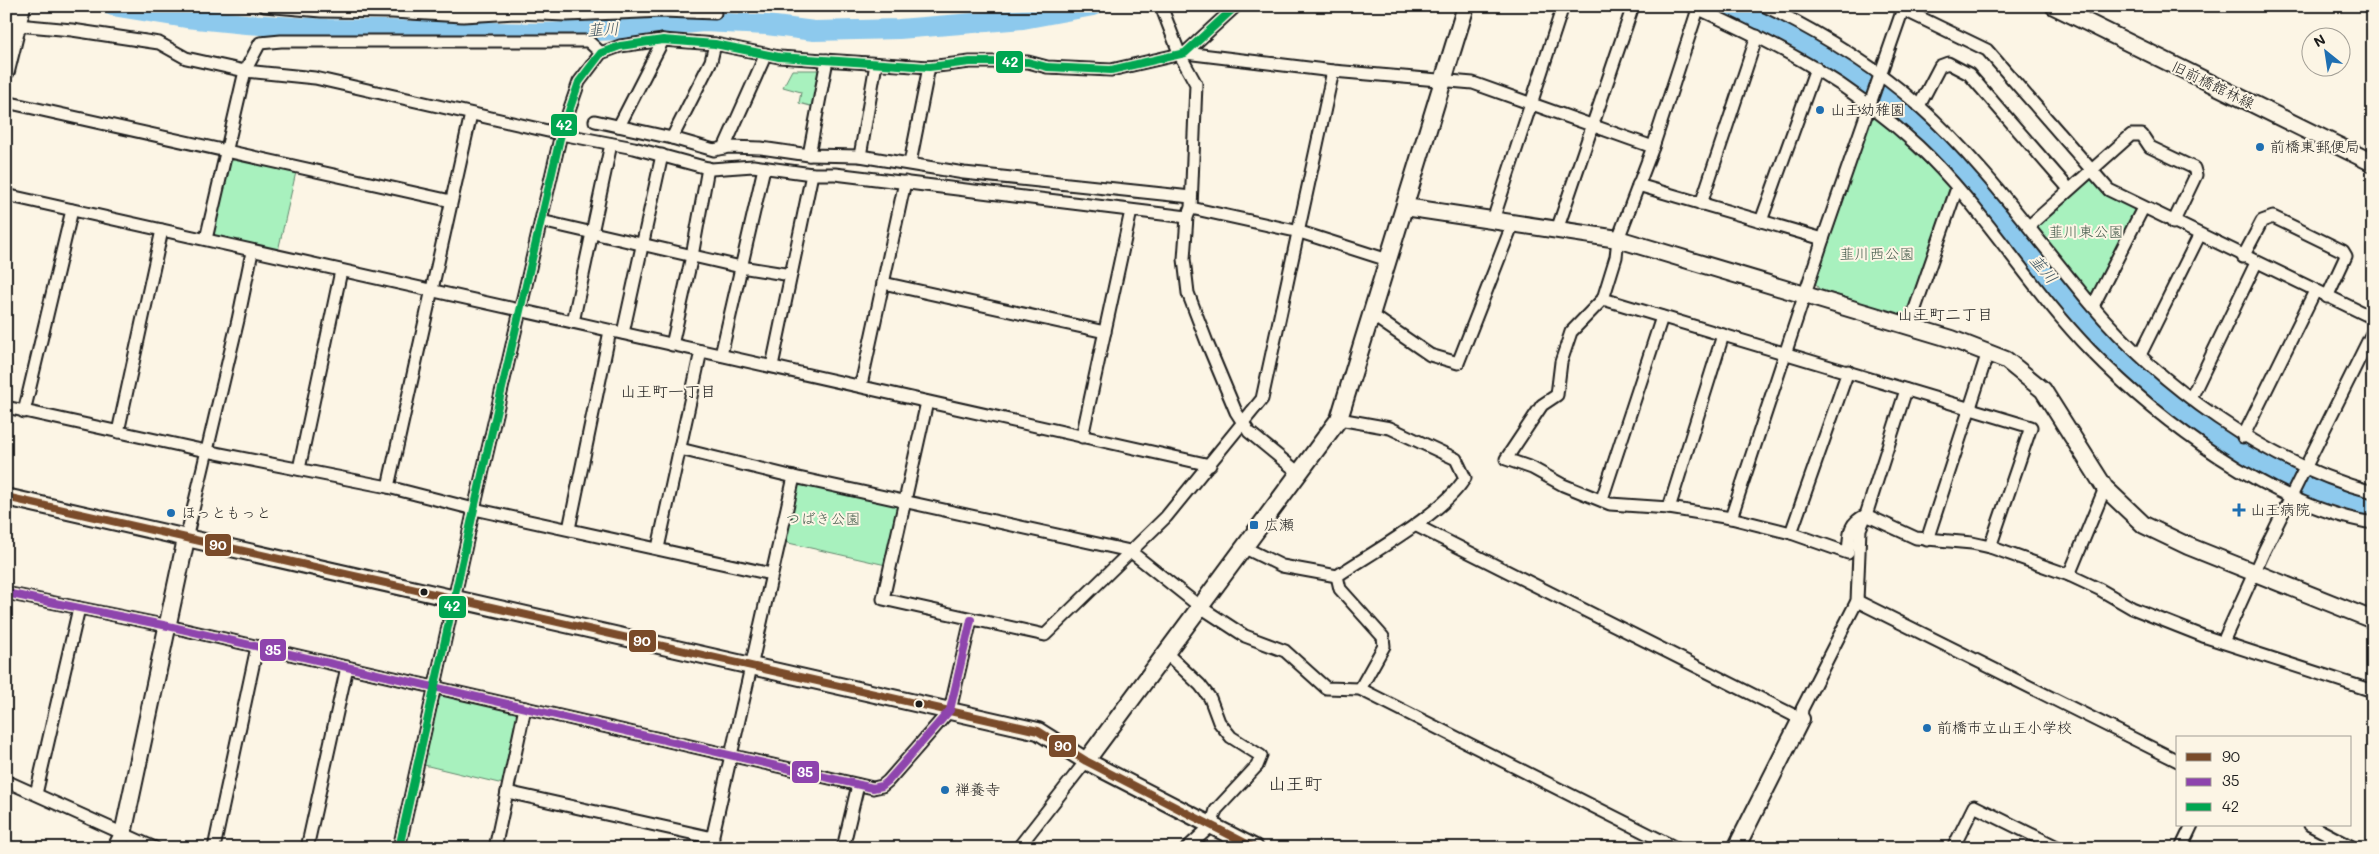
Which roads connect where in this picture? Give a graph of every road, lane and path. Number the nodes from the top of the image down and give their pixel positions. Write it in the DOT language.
graph roads {
  1 [pos="264,6"];
  2 [pos="456,6"];
  3 [pos="1161,6"];
  4 [pos="1236,6"];
  5 [pos="1466,6"];
  6 [pos="1563,6"];
  7 [pos="1632,6"];
  8 [pos="1765,6"];
  9 [pos="2054,6"];
  10 [pos="1695,7"];
  11 [pos="1901,8"];
  12 [pos="319,9"];
  13 [pos="390,9"];
  14 [pos="531,10"];
  15 [pos="620,10"];
  16 [pos="715,13"];
  17 [pos="463,16"];
  18 [pos="16,17"];
  19 [pos="1757,36"];
  20 [pos="663,40"];
  21 [pos="715,44"];
  22 [pos="602,52"];
  23 [pos="766,54"];
  24 [pos="1183,54"];
  25 [pos="826,60"];
  26 [pos="876,64"];
  27 [pos="930,67"];
  28 [pos="1816,68"];
  29 [pos="6,71"];
  30 [pos="245,71"];
  31 [pos="1333,71"];
  32 [pos="1879,77"];
  33 [pos="1444,80"];
  34 [pos="1871,100"];
  35 [pos="6,102"];
  36 [pos="1531,104"];
  37 [pos="1919,106"];
  38 [pos="471,114"];
  39 [pos="595,121"];
  40 [pos="619,126"];
  41 [pos="1593,126"];
  42 [pos="561,134"];
  43 [pos="672,138"];
  44 [pos="611,144"];
  45 [pos="1653,147"];
  46 [pos="724,148"];
  47 [pos="227,152"];
  48 [pos="810,154"];
  49 [pos="662,156"];
  50 [pos="860,156"];
  51 [pos="910,163"];
  52 [pos="2373,163"];
  53 [pos="708,168"];
  54 [pos="764,168"];
  55 [pos="2090,170"];
  56 [pos="812,174"];
  57 [pos="905,182"];
  58 [pos="1638,185"];
  59 [pos="1957,188"];
  60 [pos="2069,189"];
  61 [pos="6,195"];
  62 [pos="451,201"];
  63 [pos="1702,204"];
  64 [pos="1190,207"];
  65 [pos="1405,207"];
  66 [pos="2143,208"];
  67 [pos="72,210"];
  68 [pos="1131,211"];
  69 [pos="541,220"];
  70 [pos="1493,220"];
  71 [pos="1761,221"];
  72 [pos="1513,223"];
  73 [pos="2173,223"];
  74 [pos="2029,226"];
  75 [pos="162,230"];
  76 [pos="1557,230"];
  77 [pos="593,232"];
  78 [pos="1300,232"];
  79 [pos="2200,236"];
  80 [pos="206,239"];
  81 [pos="1618,239"];
  82 [pos="1823,239"];
  83 [pos="641,244"];
  84 [pos="252,252"];
  85 [pos="692,256"];
  86 [pos="2243,257"];
  87 [pos="1388,260"];
  88 [pos="2256,263"];
  89 [pos="741,267"];
  90 [pos="341,271"];
  91 [pos="791,275"];
  92 [pos="883,283"];
  93 [pos="430,290"];
  94 [pos="2315,291"];
  95 [pos="1804,295"];
  96 [pos="2327,296"];
  97 [pos="1603,299"];
  98 [pos="2093,306"];
  99 [pos="520,310"];
  100 [pos="1372,315"];
  101 [pos="1662,317"];
  102 [pos="2373,318"];
  103 [pos="573,322"];
  104 [pos="1909,326"];
  105 [pos="610,330"];
  106 [pos="2373,331"];
  107 [pos="1105,332"];
  108 [pos="623,334"];
  109 [pos="1722,335"];
  110 [pos="672,345"];
  111 [pos="701,351"];
  112 [pos="1988,352"];
  113 [pos="1784,354"];
  114 [pos="721,355"];
  115 [pos="2140,355"];
  116 [pos="772,366"];
  117 [pos="1848,371"];
  118 [pos="861,385"];
  119 [pos="1906,390"];
  120 [pos="2191,398"];
  121 [pos="927,402"];
  122 [pos="6,407"];
  123 [pos="1969,409"];
  124 [pos="24,412"];
  125 [pos="1339,420"];
  126 [pos="1244,423"];
  127 [pos="118,432"];
  128 [pos="1082,436"];
  129 [pos="2243,437"];
  130 [pos="680,449"];
  131 [pos="206,451"];
  132 [pos="1210,464"];
  133 [pos="299,469"];
  134 [pos="2305,469"];
  135 [pos="1299,473"];
  136 [pos="794,477"];
  137 [pos="388,487"];
  138 [pos="2105,488"];
  139 [pos="2372,491"];
  140 [pos="2292,493"];
  141 [pos="6,497"];
  142 [pos="1602,499"];
  143 [pos="906,502"];
  144 [pos="1669,508"];
  145 [pos="474,509"];
  146 [pos="1866,516"];
  147 [pos="1731,518"];
  148 [pos="2373,523"];
  149 [pos="1415,525"];
  150 [pos="569,529"];
  151 [pos="1791,533"];
  152 [pos="186,539"];
  153 [pos="1927,540"];
  154 [pos="1990,547"];
  155 [pos="658,548"];
  156 [pos="1243,548"];
  157 [pos="1130,551"];
  158 [pos="771,574"];
  159 [pos="2255,574"];
  160 [pos="1338,576"];
  161 [pos="2069,576"];
  162 [pos="6,593"];
  163 [pos="455,599"];
  164 [pos="1857,601"];
  165 [pos="1199,606"];
  166 [pos="79,608"];
  167 [pos="971,620"];
  168 [pos="2373,620"];
  169 [pos="168,626"];
  170 [pos="2222,642"];
  171 [pos="257,647"];
  172 [pos="1165,652"];
  173 [pos="753,666"];
  174 [pos="347,668"];
  175 [pos="436,687"];
  176 [pos="1360,689"];
  177 [pos="2373,690"];
  178 [pos="525,708"];
  179 [pos="950,710"];
  180 [pos="1801,719"];
  181 [pos="731,754"];
  182 [pos="2176,760"];
  183 [pos="1086,761"];
  184 [pos="6,780"];
  185 [pos="858,785"];
  186 [pos="507,792"];
  187 [pos="36,794"];
  188 [pos="1211,826"];
  189 [pos="2192,826"];
  190 [pos="2312,826"];
  191 [pos="119,841"];
  192 [pos="712,843"];
  193 [pos="156,848"];
  194 [pos="214,848"];
  195 [pos="307,848"];
  196 [pos="399,848"];
  197 [pos="495,848"];
  198 [pos="843,848"];
  199 [pos="1018,848"];
  200 [pos="1188,848"];
  201 [pos="1255,848"];
  202 [pos="1676,848"];
  203 [pos="1736,848"];
  204 [pos="1953,848"];
  205 [pos="2059,848"];
  206 [pos="2181,848"];
  207 [pos="2354,848"];
  1 -- 12 [label="street"];
  2 -- 17 [label="street"];
  3 -- 24 [label="street"];
  4 -- 24 [label="street"];
  5 -- 33 [label="street"];
  6 -- 36 [label="street"];
  7 -- 41 [label="street"];
  8 -- 32 [label="street"];
  9 -- 52 [label="street, 旧前橋館林線"];
  10 -- 19 [label="street"];
  10 -- 45 [label="street"];
  11 -- 32 [label="street"];
  11 -- 55 [label="street"];
  12 -- 13 [label="street"];
  13 -- 17 [label="street"];
  14 -- 15 [label="street"];
  14 -- 17 [label="street"];
  15 -- 16 [label="street"];
  18 -- 29 [label="street"];
  18 -- 30 [label="street"];
  19 -- 28 [label="street"];
  19 -- 63 [label="street"];
  20 -- 21 [label="street"];
  20 -- 22 [label="street"];
  20 -- 40 [label="street"];
  21 -- 23 [label="street"];
  21 -- 43 [label="street"];
  22 -- 30 [label="street"];
  22 -- 42 [label="street"];
  23 -- 25 [label="street"];
  23 -- 46 [label="street"];
  24 -- 27 [label="street"];
  24 -- 31 [label="street"];
  24 -- 64 [label="street"];
  25 -- 26 [label="street"];
  25 -- 48 [label="street"];
  26 -- 27 [label="street"];
  26 -- 50 [label="street"];
  27 -- 51 [label="street"];
  28 -- 34 [label="street"];
  28 -- 71 [label="street"];
  30 -- 38 [label="street"];
  30 -- 47 [label="street"];
  31 -- 33 [label="street"];
  31 -- 78 [label="street"];
  32 -- 34 [label="street"];
  32 -- 37 [label="street"];
  33 -- 36 [label="street"];
  33 -- 65 [label="street"];
  34 -- 59 [label="street"];
  34 -- 82 [label="street"];
  35 -- 47 [label="street"];
  36 -- 41 [label="street"];
  36 -- 70 [label="street"];
  37 -- 60 [label="street"];
  37 -- 74 [label="street"];
  38 -- 42 [label="street"];
  38 -- 62 [label="street"];
  39 -- 40 [label="street"];
  40 -- 43 [label="street"];
  41 -- 45 [label="street"];
  41 -- 76 [label="street"];
  42 -- 44 [label="street"];
  42 -- 69 [label="street"];
  43 -- 46 [label="street"];
  44 -- 49 [label="street"];
  44 -- 77 [label="street"];
  45 -- 58 [label="street"];
  46 -- 48 [label="street"];
  47 -- 62 [label="street"];
  47 -- 80 [label="street"];
  48 -- 50 [label="street"];
  49 -- 53 [label="street"];
  49 -- 83 [label="street"];
  50 -- 51 [label="street"];
  51 -- 64 [label="street"];
  53 -- 54 [label="street"];
  53 -- 85 [label="street"];
  54 -- 56 [label="street"];
  54 -- 89 [label="street"];
  55 -- 60 [label="street"];
  55 -- 66 [label="street"];
  55 -- 73 [label="street"];
  56 -- 57 [label="street"];
  56 -- 91 [label="street"];
  57 -- 68 [label="street"];
  57 -- 92 [label="street"];
  58 -- 63 [label="street"];
  58 -- 81 [label="street"];
  59 -- 104 [label="street"];
  59 -- 140 [label="street"];
  60 -- 74 [label="street"];
  61 -- 67 [label="street"];
  62 -- 93 [label="street"];
  63 -- 71 [label="street"];
  64 -- 68 [label="street"];
  64 -- 78 [label="street"];
  64 -- 126 [label="street"];
  65 -- 70 [label="street"];
  65 -- 87 [label="street"];
  66 -- 73 [label="street"];
  66 -- 98 [label="street"];
  67 -- 75 [label="street"];
  67 -- 124 [label="street"];
  68 -- 107 [label="street"];
  69 -- 77 [label="street"];
  69 -- 99 [label="street"];
  70 -- 72 [label="street"];
  71 -- 82 [label="street"];
  72 -- 76 [label="street"];
  72 -- 100 [label="street"];
  73 -- 79 [label="street"];
  74 -- 98 [label="street"];
  75 -- 80 [label="street"];
  75 -- 127 [label="street"];
  76 -- 81 [label="street"];
  77 -- 83 [label="street"];
  77 -- 103 [label="street"];
  78 -- 87 [label="street"];
  78 -- 126 [label="street"];
  79 -- 86 [label="street"];
  79 -- 115 [label="street"];
  80 -- 84 [label="street"];
  81 -- 95 [label="street"];
  81 -- 97 [label="street"];
  82 -- 95 [label="street"];
  83 -- 85 [label="street"];
  83 -- 108 [label="street"];
  84 -- 90 [label="street"];
  84 -- 131 [label="street"];
  85 -- 89 [label="street"];
  85 -- 110 [label="street"];
  86 -- 88 [label="street"];
  86 -- 96 [label="street"];
  87 -- 100 [label="street"];
  88 -- 94 [label="street"];
  88 -- 120 [label="street"];
  89 -- 91 [label="street"];
  89 -- 114 [label="street"];
  90 -- 93 [label="street"];
  90 -- 133 [label="street"];
  91 -- 116 [label="street"];
  92 -- 107 [label="street"];
  92 -- 118 [label="street"];
  93 -- 99 [label="street"];
  93 -- 137 [label="street"];
  94 -- 96 [label="street"];
  94 -- 129 [label="street"];
  95 -- 104 [label="street"];
  95 -- 113 [label="street"];
  96 -- 102 [label="street"];
  97 -- 101 [label="street"];
  97 -- 142 [label="street"];
  98 -- 115 [label="street"];
  99 -- 103 [label="street"];
  99 -- 145 [label="street"];
  100 -- 125 [label="street"];
  101 -- 109 [label="street"];
  101 -- 142 [label="street"];
  103 -- 105 [label="street"];
  104 -- 112 [label="street"];
  105 -- 108 [label="street"];
  105 -- 150 [label="street"];
  106 -- 134 [label="street"];
  107 -- 128 [label="street"];
  108 -- 110 [label="street"];
  109 -- 113 [label="street"];
  109 -- 144 [label="street"];
  110 -- 111 [label="street"];
  111 -- 114 [label="street"];
  111 -- 130 [label="street"];
  112 -- 123 [label="street"];
  112 -- 138 [label="street"];
  113 -- 117 [label="street"];
  113 -- 147 [label="street"];
  114 -- 116 [label="street"];
  115 -- 120 [label="street"];
  116 -- 118 [label="street"];
  117 -- 119 [label="street"];
  117 -- 151 [label="street"];
  118 -- 121 [label="street"];
  119 -- 123 [label="street"];
  119 -- 146 [label="street"];
  120 -- 129 [label="street"];
  121 -- 128 [label="street"];
  121 -- 143 [label="street"];
  122 -- 124 [label="street"];
  123 -- 153 [label="street"];
  123 -- 154 [label="street"];
  124 -- 127 [label="street"];
  125 -- 135 [label="street"];
  125 -- 149 [label="street"];
  126 -- 132 [label="street"];
  126 -- 135 [label="street"];
  127 -- 131 [label="street"];
  128 -- 132 [label="street"];
  129 -- 134 [label="street"];
  130 -- 136 [label="street"];
  130 -- 155 [label="street"];
  131 -- 133 [label="street"];
  131 -- 152 [label="street"];
  132 -- 157 [label="street"];
  133 -- 137 [label="street"];
  134 -- 139 [label="street"];
  134 -- 140 [label="street"];
  135 -- 156 [label="street"];
  136 -- 143 [label="street"];
  136 -- 158 [label="street"];
  137 -- 145 [label="street"];
  138 -- 159 [label="street"];
  138 -- 161 [label="street"];
  140 -- 148 [label="street"];
  140 -- 159 [label="street"];
  141 -- 152 [label="street"];
  142 -- 144 [label="street"];
  143 -- 157 [label="street"];
  143 -- 167 [label="street"];
  144 -- 147 [label="street"];
  145 -- 150 [label="street"];
  145 -- 163 [label="street"];
  146 -- 151 [label="street"];
  146 -- 153 [label="street"];
  146 -- 164 [label="street"];
  147 -- 151 [label="street"];
  149 -- 160 [label="street"];
  149 -- 180 [label="street"];
  150 -- 155 [label="street"];
  152 -- 163 [label="street"];
  152 -- 169 [label="street"];
  153 -- 154 [label="street"];
  154 -- 161 [label="street"];
  155 -- 158 [label="street"];
  156 -- 160 [label="street"];
  156 -- 165 [label="street"];
  157 -- 165 [label="street"];
  157 -- 167 [label="street"];
  158 -- 173 [label="street"];
  159 -- 168 [label="street"];
  159 -- 170 [label="street"];
  160 -- 176 [label="street"];
  161 -- 170 [label="street"];
  162 -- 166 [label="street"];
  163 -- 173 [label="street"];
  163 -- 175 [label="street"];
  164 -- 180 [label="street"];
  164 -- 182 [label="street"];
  165 -- 172 [label="street"];
  165 -- 176 [label="street"];
  166 -- 169 [label="street"];
  166 -- 187 [label="street"];
  167 -- 179 [label="street"];
  169 -- 171 [label="street"];
  169 -- 191 [label="street"];
  170 -- 177 [label="street"];
  171 -- 174 [label="street"];
  171 -- 194 [label="street"];
  172 -- 183 [label="street"];
  172 -- 188 [label="street"];
  173 -- 179 [label="street"];
  173 -- 181 [label="street"];
  174 -- 175 [label="street"];
  174 -- 195 [label="street"];
  175 -- 178 [label="street"];
  175 -- 196 [label="street"];
  176 -- 202 [label="street"];
  178 -- 181 [label="street"];
  178 -- 186 [label="street"];
  179 -- 183 [label="street"];
  179 -- 185 [label="street"];
  180 -- 203 [label="street"];
  181 -- 185 [label="street"];
  181 -- 192 [label="street"];
  183 -- 188 [label="street"];
  183 -- 199 [label="street"];
  184 -- 187 [label="street"];
  185 -- 198 [label="street"];
  186 -- 192 [label="street"];
  186 -- 197 [label="street"];
  187 -- 191 [label="street"];
  188 -- 200 [label="street"];
  188 -- 201 [label="street"];
  189 -- 206 [label="street"];
  190 -- 207 [label="street"];
  191 -- 193 [label="street"];
  204 -- 205 [label="street"];
}
